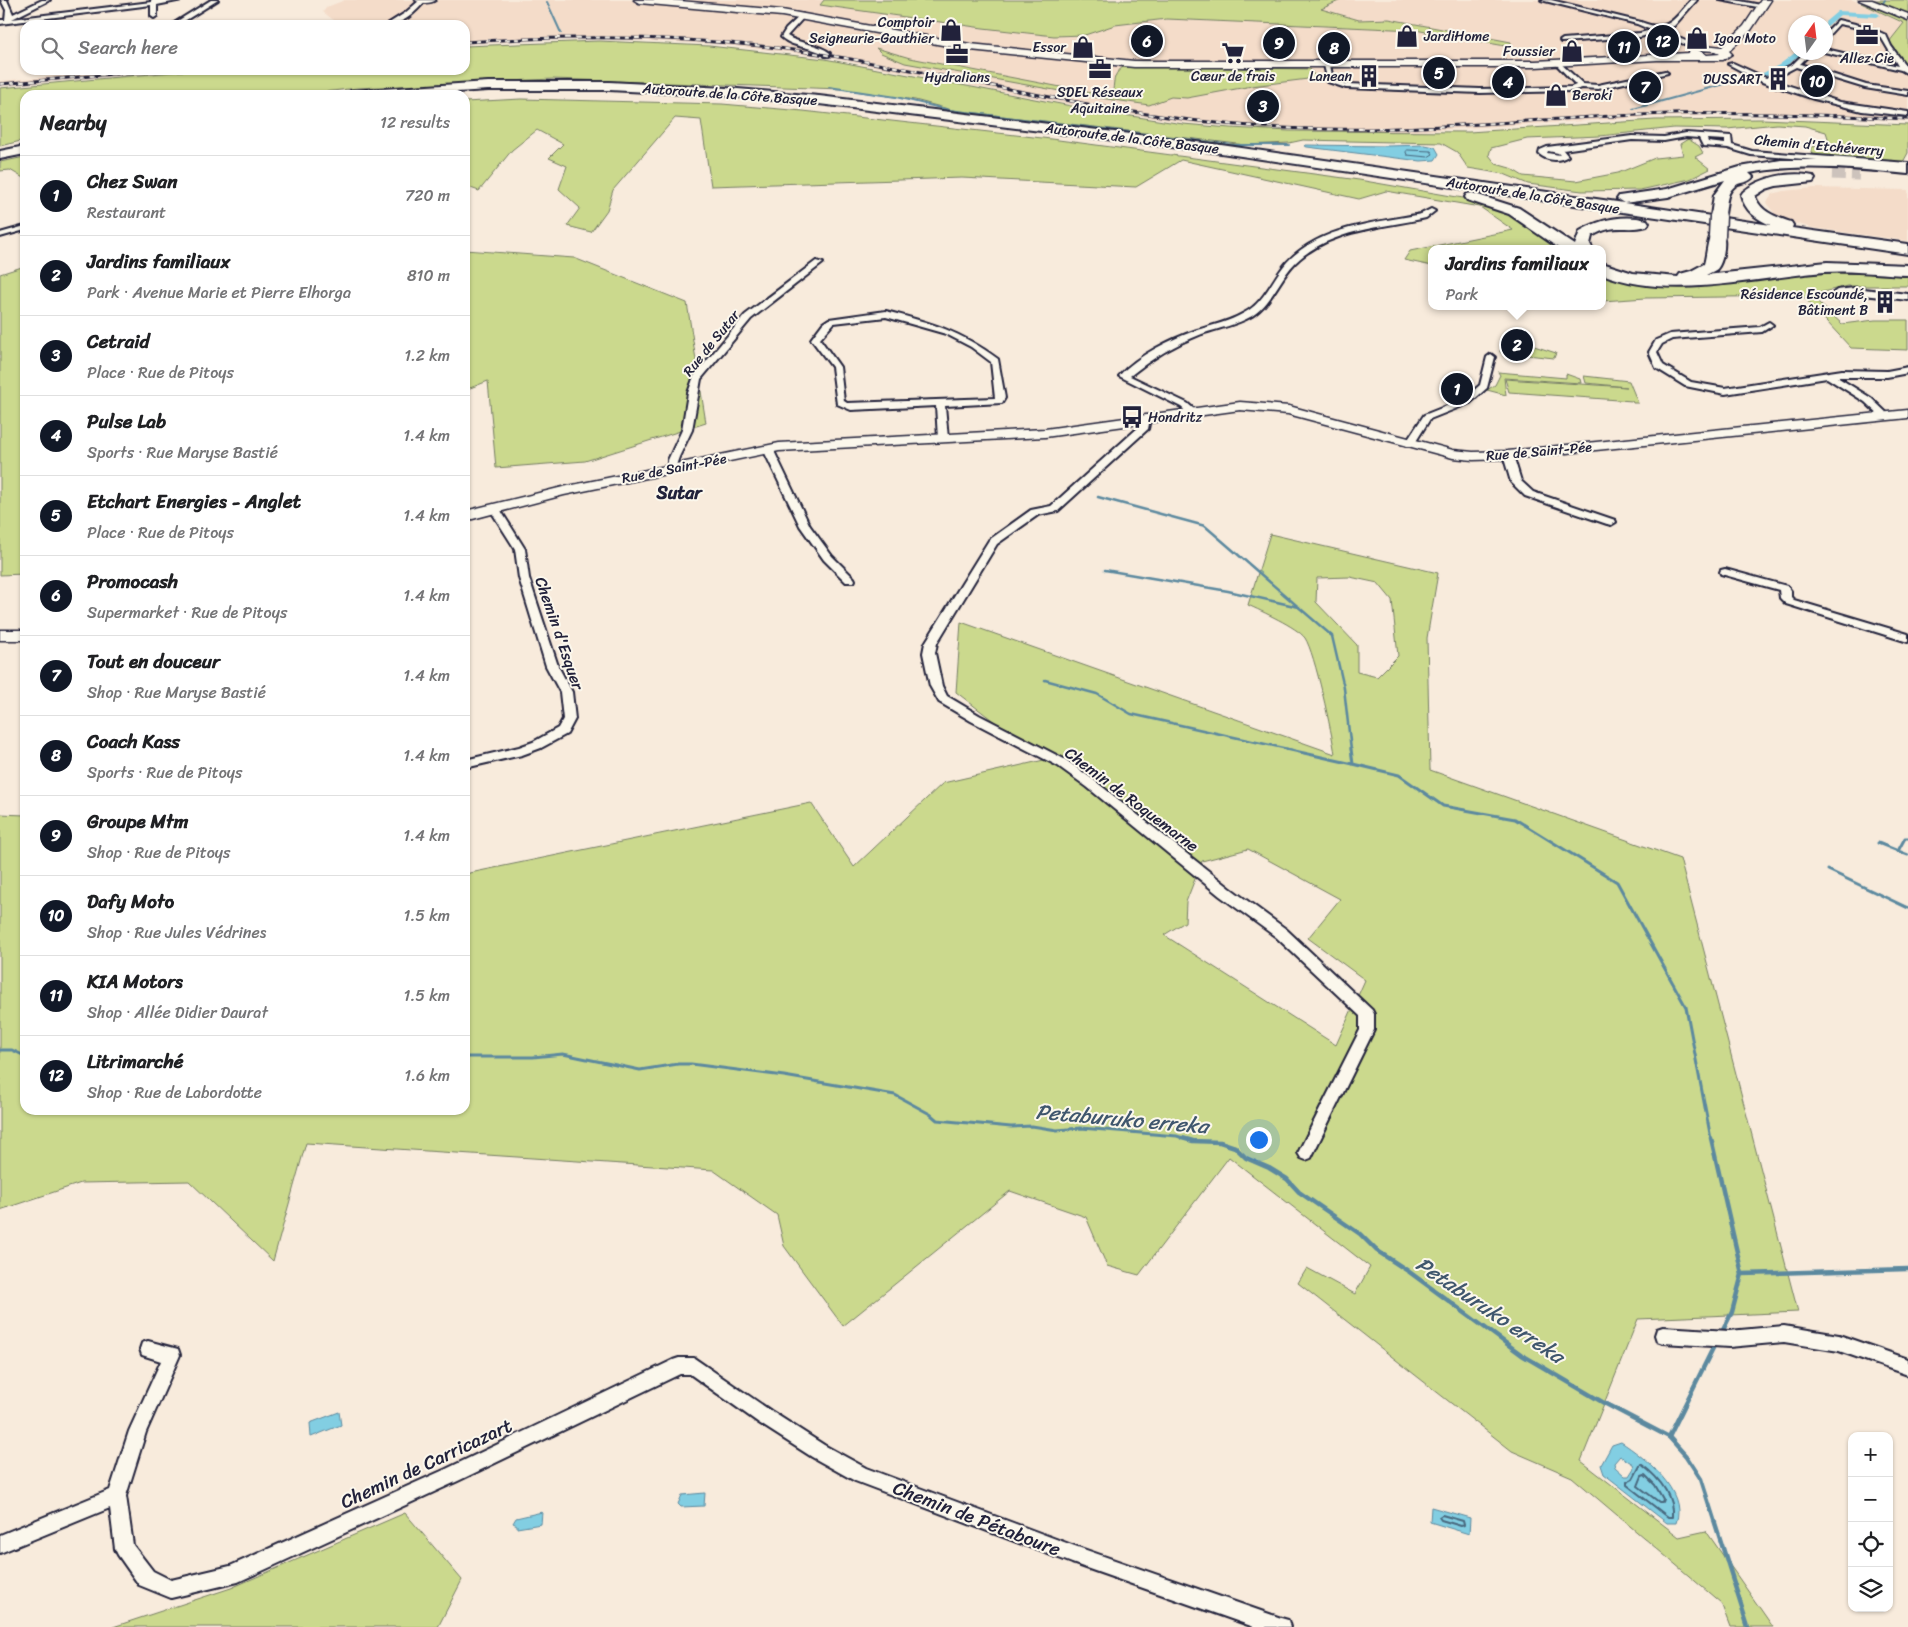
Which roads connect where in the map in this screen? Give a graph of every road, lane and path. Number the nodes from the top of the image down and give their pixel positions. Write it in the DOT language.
graph roads {
  1 [pos="4,0"];
  2 [pos="47,0"];
  3 [pos="179,0"];
  4 [pos="215,0"];
  5 [pos="422,0"];
  6 [pos="432,0"];
  7 [pos="639,0"];
  8 [pos="660,0"];
  9 [pos="1544,0"];
  10 [pos="1694,0"];
  11 [pos="1723,0"];
  12 [pos="1864,0"];
  13 [pos="154,1"];
  14 [pos="1765,3"];
  15 [pos="154,16"];
  16 [pos="802,16"];
  17 [pos="1908,17"];
  18 [pos="6,20"];
  19 [pos="182,20"];
  20 [pos="401,20"];
  21 [pos="1833,27"];
  22 [pos="1657,29"];
  23 [pos="1736,38"];
  24 [pos="1563,41"];
  25 [pos="1707,46"];
  26 [pos="1696,51"];
  27 [pos="1833,53"];
  28 [pos="826,56"];
  29 [pos="1727,57"];
  30 [pos="1800,60"];
  31 [pos="1559,64"];
  32 [pos="1327,65"];
  33 [pos="1795,65"];
  34 [pos="1906,71"];
  35 [pos="1665,73"];
  36 [pos="1764,81"];
  37 [pos="1581,86"];
  38 [pos="414,90"];
  39 [pos="470,93"];
  40 [pos="1908,93"];
  41 [pos="1908,114"];
  42 [pos="20,146"];
  43 [pos="1551,149"];
  44 [pos="0,150"];
  45 [pos="20,151"];
  46 [pos="0,155"];
  47 [pos="1908,165"];
  48 [pos="1908,170"];
  49 [pos="1832,173"];
  50 [pos="1908,175"];
  51 [pos="1372,177"];
  52 [pos="1818,179"];
  53 [pos="1908,179"];
  54 [pos="1488,188"];
  55 [pos="1431,211"];
  56 [pos="20,229"];
  57 [pos="1723,234"];
  58 [pos="0,235"];
  59 [pos="1566,245"];
  60 [pos="1583,245"];
  61 [pos="1908,249"];
  62 [pos="1908,256"];
  63 [pos="819,264"];
  64 [pos="1606,265"];
  65 [pos="1606,270"];
  66 [pos="1908,270"];
  67 [pos="1837,293"];
  68 [pos="1908,297"];
  69 [pos="1769,325"];
  70 [pos="1491,357"];
  71 [pos="1908,370"];
  72 [pos="1828,376"];
  73 [pos="940,404"];
  74 [pos="1191,411"];
  75 [pos="1908,414"];
  76 [pos="1886,417"];
  77 [pos="1145,419"];
  78 [pos="1116,424"];
  79 [pos="942,438"];
  80 [pos="1410,444"];
  81 [pos="768,449"];
  82 [pos="1508,455"];
  83 [pos="671,470"];
  84 [pos="494,508"];
  85 [pos="470,515"];
  86 [pos="1611,522"];
  87 [pos="1725,572"];
  88 [pos="850,580"];
  89 [pos="0,635"];
  90 [pos="20,635"];
  91 [pos="1908,638"];
  92 [pos="470,763"];
  93 [pos="1306,1153"];
  94 [pos="1663,1335"];
  95 [pos="148,1349"];
  96 [pos="694,1366"];
  97 [pos="1908,1367"];
  98 [pos="117,1496"];
  99 [pos="0,1544"];
  100 [pos="1281,1627"];
  1 -- 18 [label="street"];
  2 -- 18 [label="street"];
  3 -- 13 [label="street"];
  4 -- 19 [label="street"];
  5 -- 6 [label="street"];
  5 -- 20 [label="street"];
  7 -- 8 [label="street"];
  8 -- 16 [label="street"];
  9 -- 22 [label="street"];
  10 -- 22 [label="street"];
  11 -- 14 [label="street"];
  12 -- 17 [label="street"];
  13 -- 15 [label="street"];
  13 -- 18 [label="street"];
  14 -- 23 [label="street"];
  16 -- 28 [label="street"];
  16 -- 32 [label="street"];
  21 -- 34 [label="street"];
  22 -- 24 [label="street"];
  22 -- 26 [label="street"];
  23 -- 25 [label="street"];
  23 -- 29 [label="street"];
  25 -- 26 [label="street"];
  25 -- 29 [label="street"];
  26 -- 29 [label="street"];
  26 -- 31 [label="street"];
  27 -- 34 [label="street"];
  29 -- 36 [label="street"];
  30 -- 33 [label="street"];
  31 -- 32 [label="street"];
  31 -- 37 [label="street"];
  32 -- 37 [label="street"];
  33 -- 36 [label="street"];
  33 -- 40 [label="street"];
  35 -- 37 [label="street"];
  36 -- 41 [label="street"];
  38 -- 54 [label="highway, Autoroute de la Côte Basque"];
  39 -- 51 [label="highway, Autoroute de la Côte Basque"];
  42 -- 44 [label="highway"];
  43 -- 47 [label="street, Chemin d'Etchéverry"];
  45 -- 46 [label="highway"];
  48 -- 54 [label="highway"];
  49 -- 57 [label="highway, bridge"];
  50 -- 53 [label="highway"];
  51 -- 57 [label="highway, Autoroute de la Côte Basque"];
  51 -- 59 [label="highway"];
  52 -- 61 [label="highway"];
  54 -- 61 [label="highway, Autoroute de la Côte Basque"];
  55 -- 74 [label="street"];
  56 -- 58 [label="street"];
  57 -- 60 [label="highway"];
  57 -- 62 [label="highway, Autoroute de la Côte Basque"];
  57 -- 64 [label="highway"];
  63 -- 83 [label="street, Rue de Sutar"];
  65 -- 66 [label="highway"];
  67 -- 68 [label="street"];
  69 -- 72 [label="street"];
  70 -- 80 [label="street"];
  71 -- 72 [label="street"];
  72 -- 76 [label="street"];
  73 -- 73 [label="street"];
  73 -- 79 [label="street"];
  74 -- 77 [label="main road, Rue de Saint-Pée"];
  74 -- 80 [label="main road, Rue de Saint-Pée"];
  75 -- 76 [label="street, Rue de Saint-Pée"];
  76 -- 82 [label="street, Rue de Saint-Pée"];
  77 -- 78 [label="main road, Rue de Saint-Pée"];
  77 -- 93 [label="street, Chemin de Roquemarne"];
  78 -- 79 [label="street"];
  79 -- 81 [label="street, Rue de Saint-Pée"];
  80 -- 82 [label="street, Rue de Saint-Pée"];
  81 -- 83 [label="street, Rue de Saint-Pée"];
  81 -- 88 [label="street"];
  82 -- 86 [label="street"];
  83 -- 84 [label="street, Rue de Saint-Pée"];
  84 -- 85 [label="street, Rue de Saint-Pée"];
  84 -- 92 [label="street, Chemin d'Esquer"];
  87 -- 91 [label="street"];
  89 -- 90 [label="street"];
  94 -- 97 [label="street"];
  95 -- 98 [label="street"];
  96 -- 98 [label="street, Chemin de Carricazart"];
  96 -- 100 [label="street, Chemin de Pétaboure"];
  98 -- 99 [label="street"];
}
